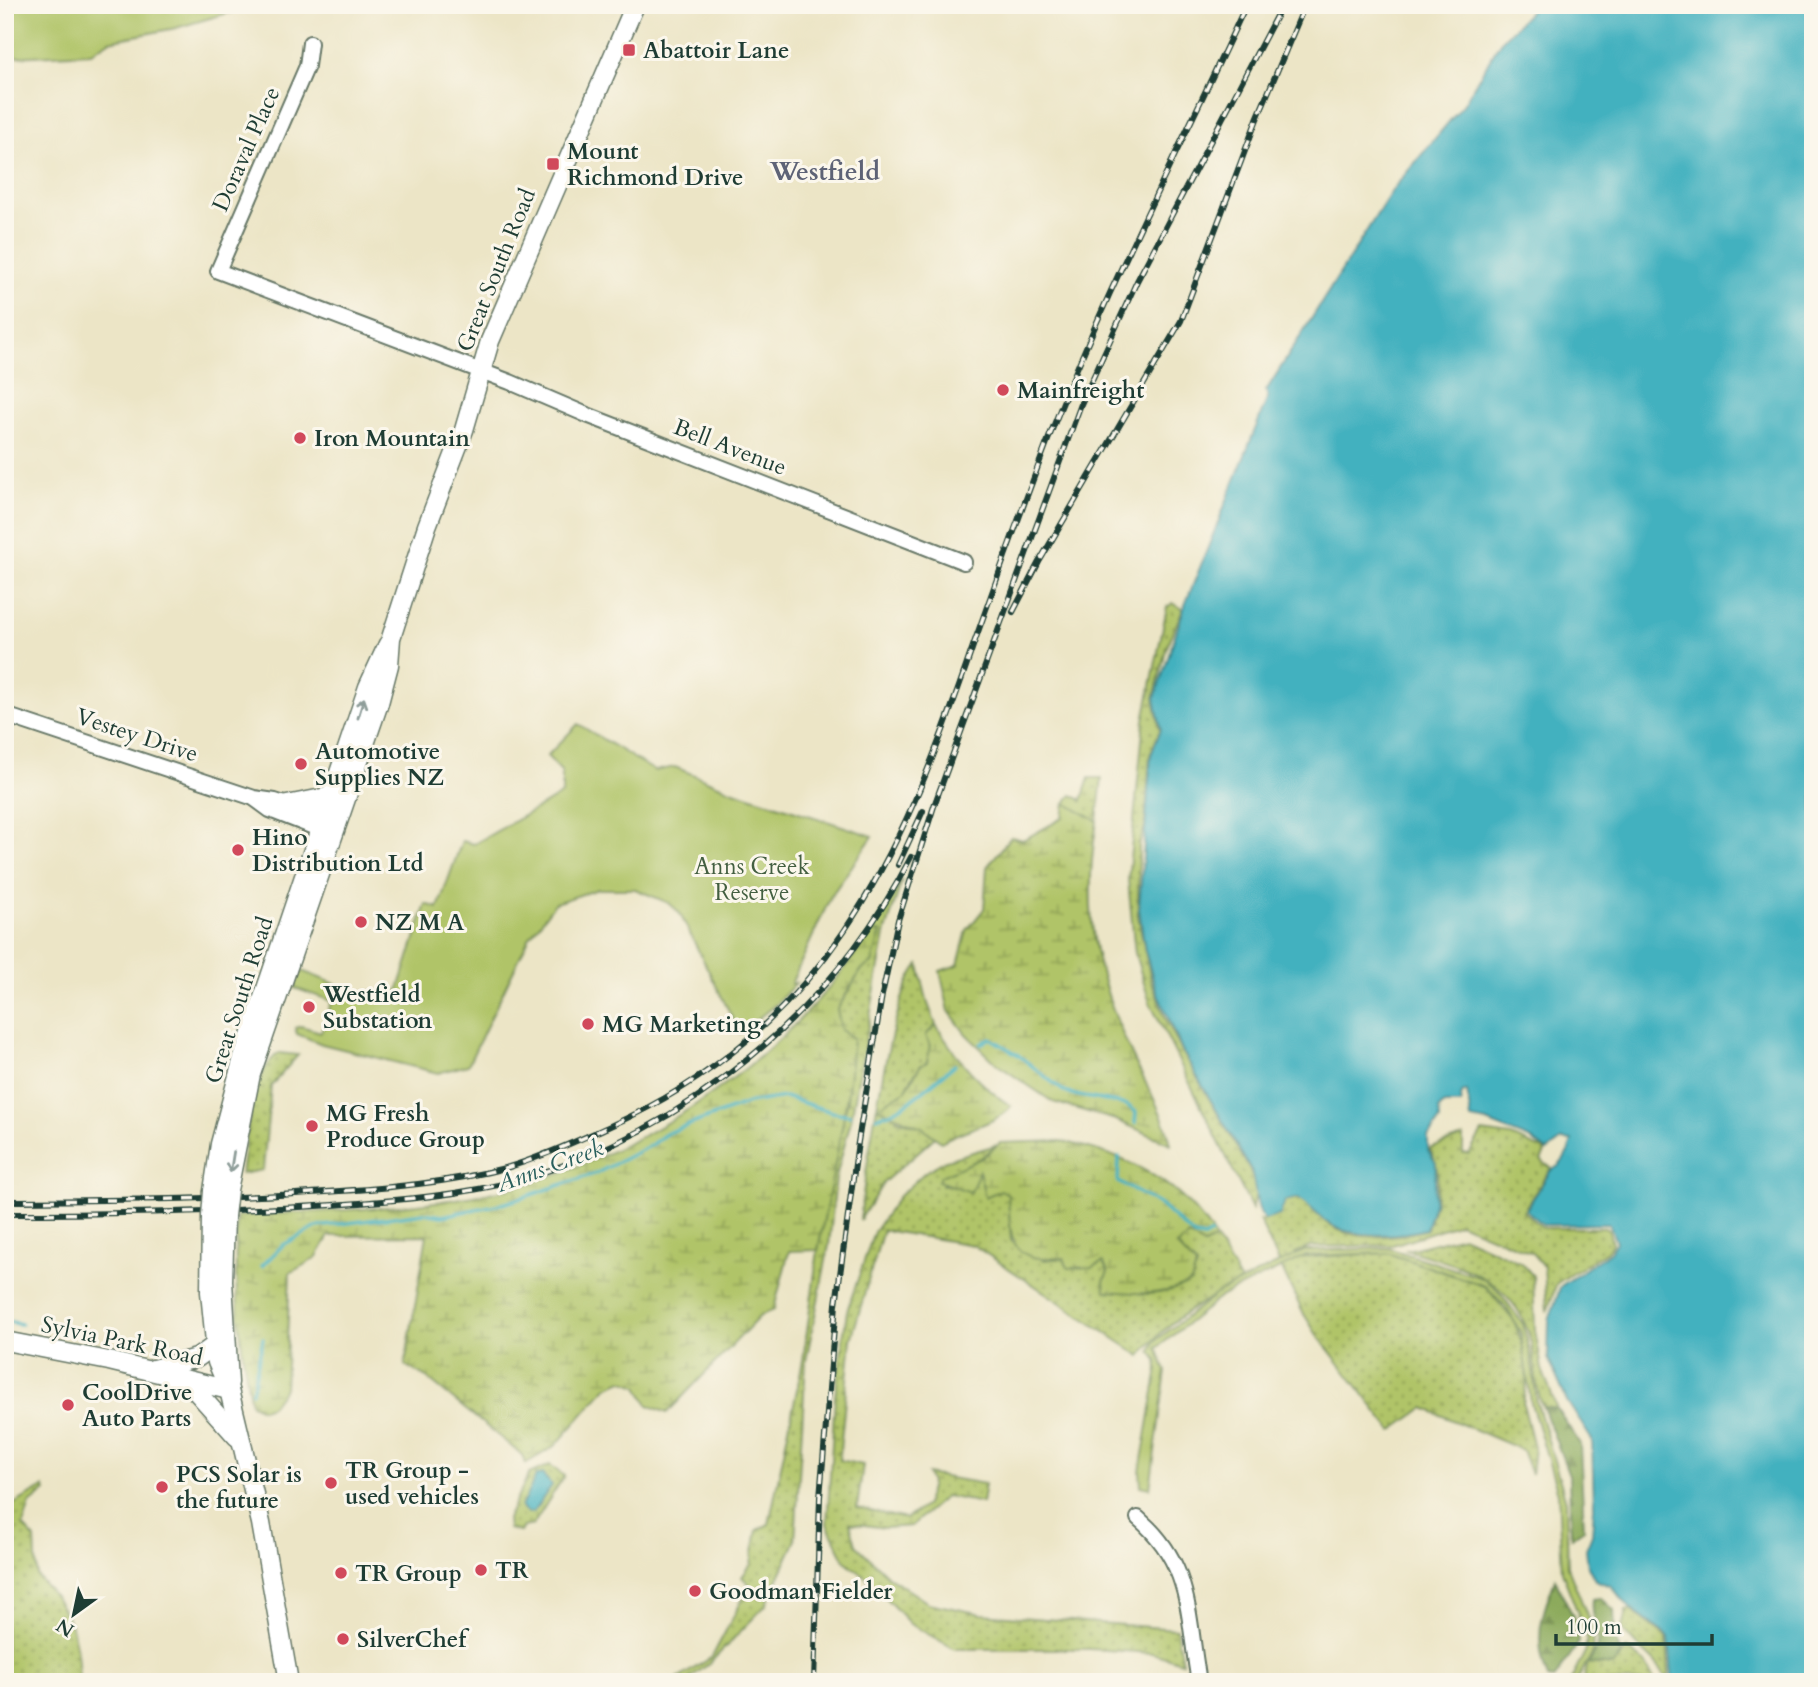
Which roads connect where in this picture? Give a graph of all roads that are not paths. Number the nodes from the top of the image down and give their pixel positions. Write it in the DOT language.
graph roads {
  1 [pos="635,5"];
  2 [pos="310,43"];
  3 [pos="482,372"];
  4 [pos="964,562"];
  5 [pos="391,638"];
  6 [pos="6,718"];
  7 [pos="332,796"];
  8 [pos="254,798"];
  9 [pos="287,805"];
  10 [pos="330,826"];
  11 [pos="218,1216"];
  12 [pos="5,1341"];
  13 [pos="215,1345"];
  14 [pos="150,1370"];
  15 [pos="184,1378"];
  16 [pos="229,1390"];
  17 [pos="239,1440"];
  18 [pos="1138,1518"];
  19 [pos="289,1682"];
  20 [pos="1199,1682"];
  1 -- 3 [label="main road, Great South Road"];
  2 -- 3 [label="street, Doraval Place"];
  3 -- 4 [label="street, Bell Avenue"];
  3 -- 5 [label="main road, Great South Road"];
  7 -- 5 [label="main road, Great South Road, one-way"];
  5 -- 10 [label="main road, Great South Road"];
  6 -- 8 [label="street, Vestey Drive"];
  7 -- 9 [label="main road"];
  7 -- 10 [label="main road, Great South Road"];
  8 -- 9 [label="street, Vestey Drive"];
  8 -- 10 [label="street, Vestey Drive"];
  9 -- 10 [label="street, Vestey Drive"];
  10 -- 11 [label="main road, Great South Road, bridge"];
  11 -- 13 [label="main road, Great South Road"];
  11 -- 16 [label="main road, Great South Road"];
  12 -- 14 [label="main road, Sylvia Park Road"];
  13 -- 14 [label="main road"];
  13 -- 16 [label="main road, Great South Road"];
  14 -- 15 [label="main road, Sylvia Park Road"];
  15 -- 16 [label="main road, Sylvia Park Road"];
  15 -- 17 [label="main road"];
  16 -- 17 [label="main road, Great South Road"];
  17 -- 19 [label="main road, Great South Road"];
  18 -- 20 [label="street"];
}
